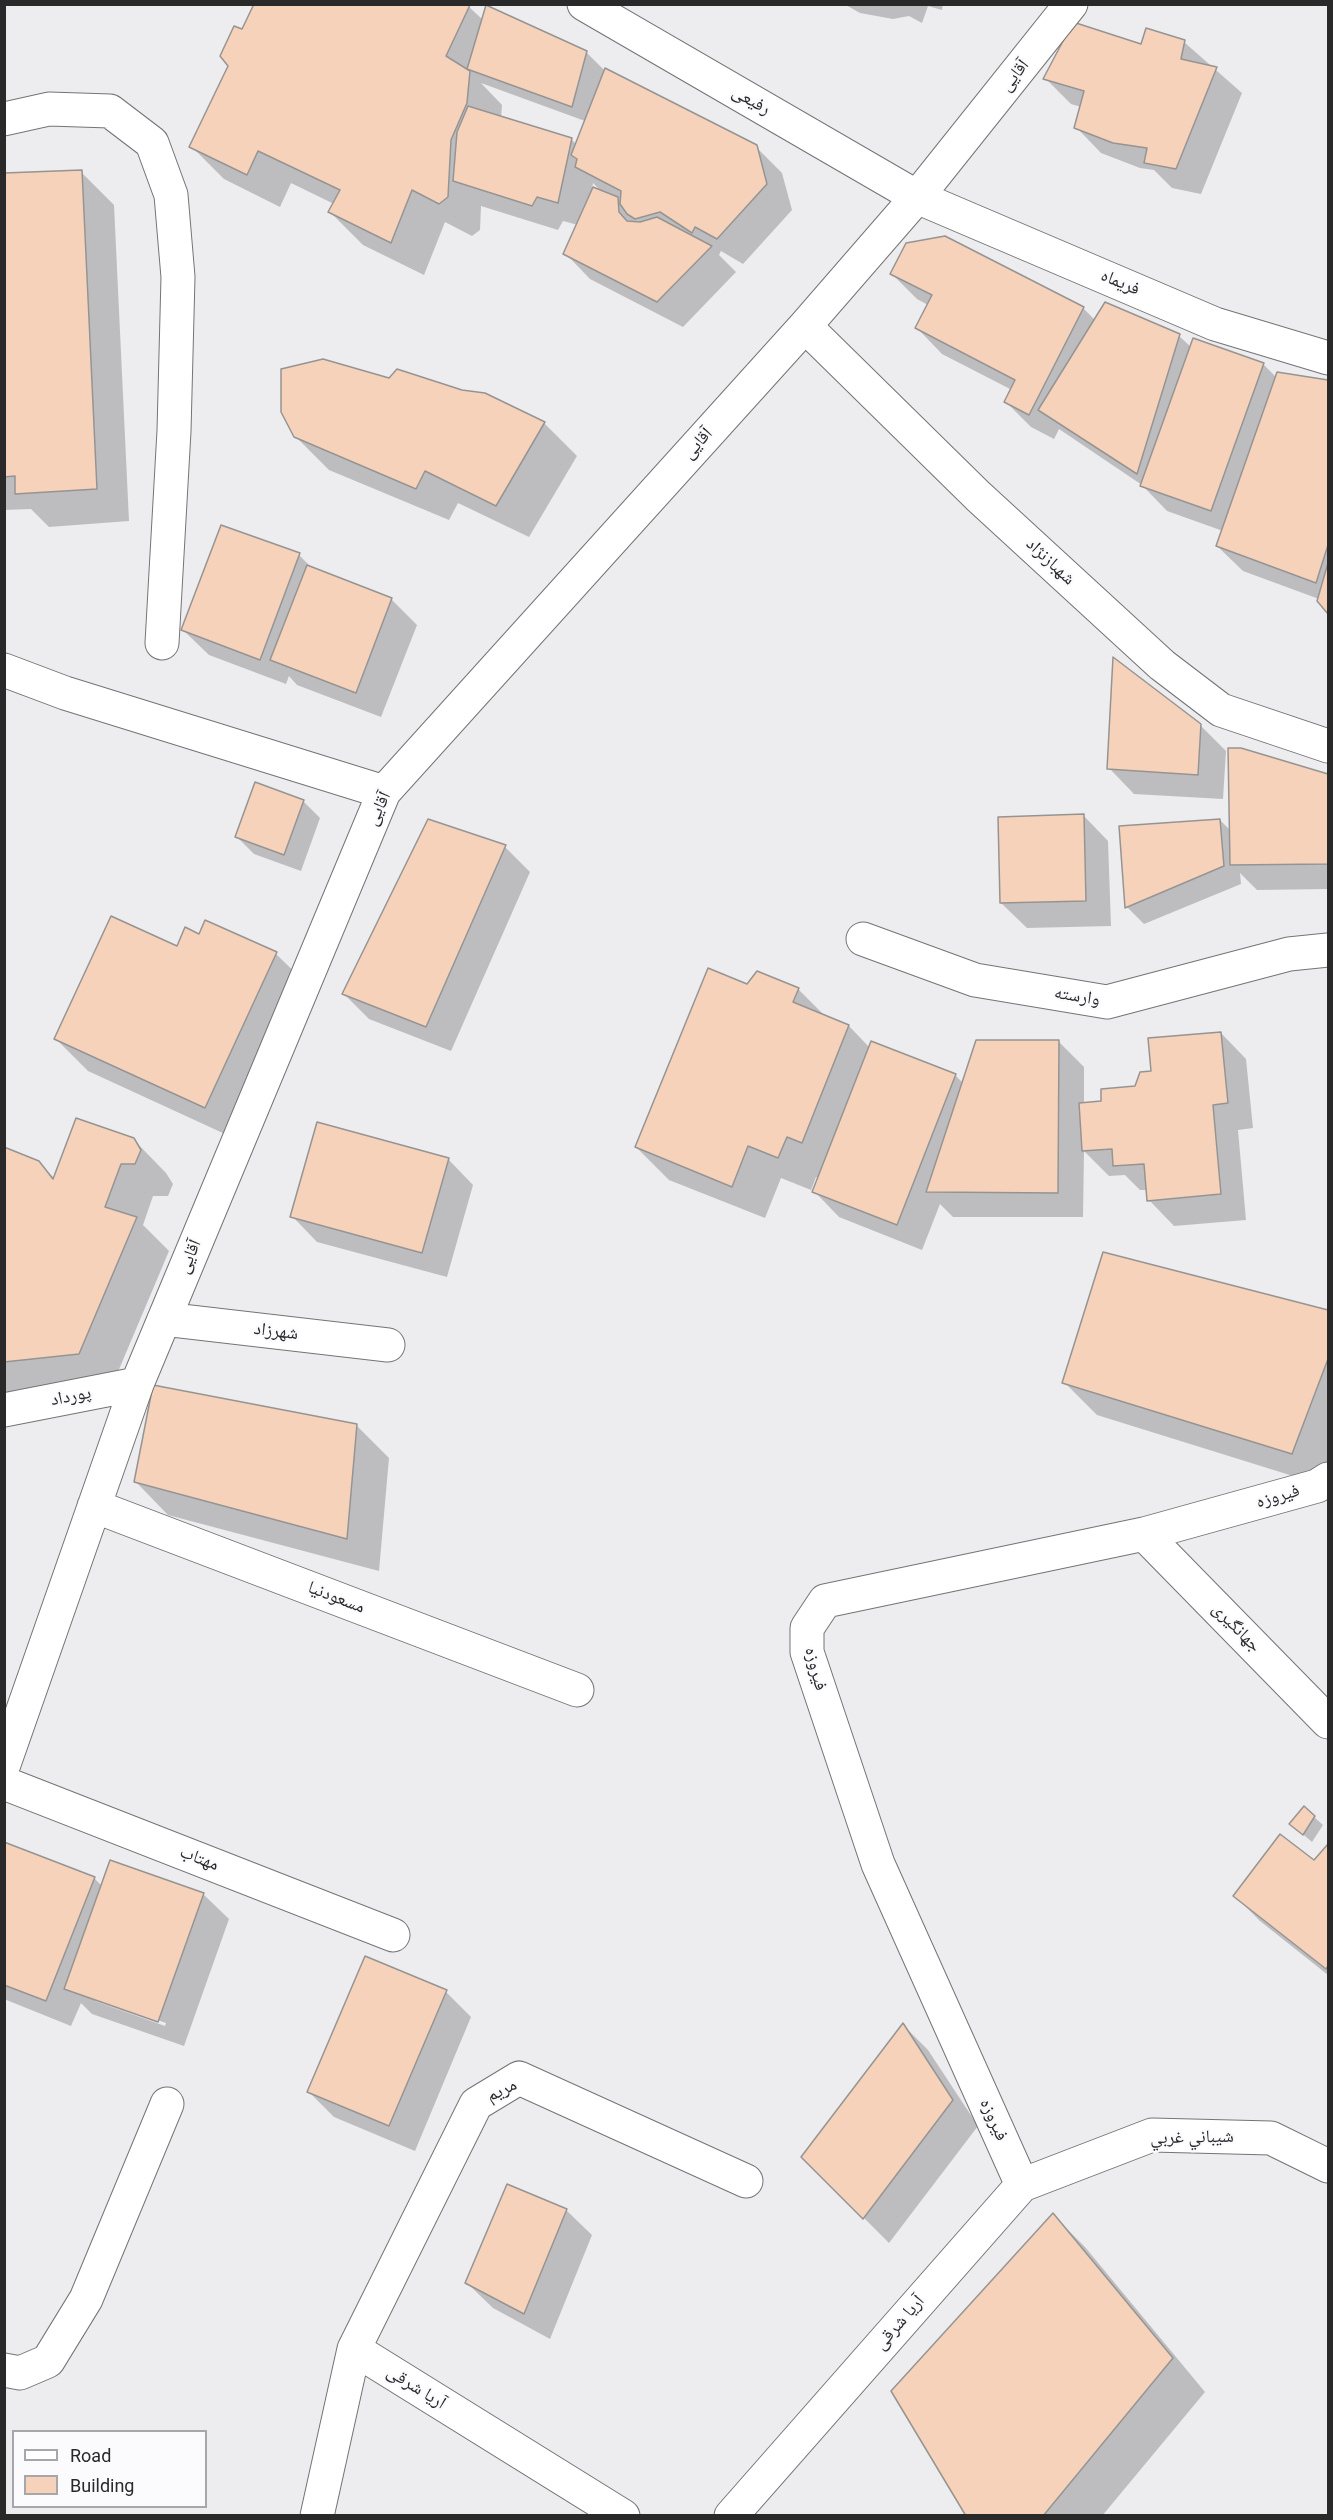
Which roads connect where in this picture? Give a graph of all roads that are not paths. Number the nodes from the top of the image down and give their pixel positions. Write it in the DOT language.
graph roads {
  1 [pos="584,4"];
  2 [pos="1071,4"];
  3 [pos="4,119"];
  4 [pos="917,197"];
  5 [pos="805,326"];
  6 [pos="1329,358"];
  7 [pos="162,643"];
  8 [pos="4,670"];
  9 [pos="1329,746"];
  10 [pos="384,792"];
  11 [pos="863,939"];
  12 [pos="1329,950"];
  13 [pos="164,1319"];
  14 [pos="388,1345"];
  15 [pos="137,1384"];
  16 [pos="4,1410"];
  17 [pos="1329,1479"];
  18 [pos="94,1506"];
  19 [pos="1144,1534"];
  20 [pos="577,1690"];
  21 [pos="1329,1722"];
  22 [pos="4,1764"];
  23 [pos="4,1783"];
  24 [pos="393,1935"];
  25 [pos="167,2104"];
  26 [pos="1329,2166"];
  27 [pos="746,2181"];
  28 [pos="1022,2185"];
  29 [pos="354,2349"];
  30 [pos="4,2370"];
  31 [pos="317,2516"];
  32 [pos="623,2516"];
  33 [pos="731,2516"];
  1 -- 4 [label="street, رفیعی"];
  2 -- 4 [label="street, آقایی"];
  3 -- 7 [label="street"];
  4 -- 5 [label="street, آقایی"];
  4 -- 6 [label="street, فریماه"];
  5 -- 9 [label="street, شهبازنژاد"];
  5 -- 10 [label="street, آقایی"];
  8 -- 10 [label="street"];
  10 -- 13 [label="street, آقایی"];
  11 -- 12 [label="street, وارسته"];
  13 -- 14 [label="street, شهرزاد"];
  13 -- 15 [label="street, آقایی"];
  15 -- 16 [label="street, پورداد"];
  15 -- 18 [label="street, آقایی"];
  17 -- 19 [label="street, فیروزه"];
  18 -- 20 [label="street, مسعودنیا"];
  18 -- 22 [label="street, آقایی"];
  19 -- 21 [label="street, جهانگیری"];
  19 -- 28 [label="street, فیروزه"];
  23 -- 24 [label="street, مهتاب"];
  25 -- 30 [label="street"];
  26 -- 28 [label="street, شيباني غربي"];
  27 -- 29 [label="street, مریم"];
  28 -- 33 [label="street, آریا شرقی"];
  29 -- 31 [label="street"];
  29 -- 32 [label="street, آریا شرقی"];
}
